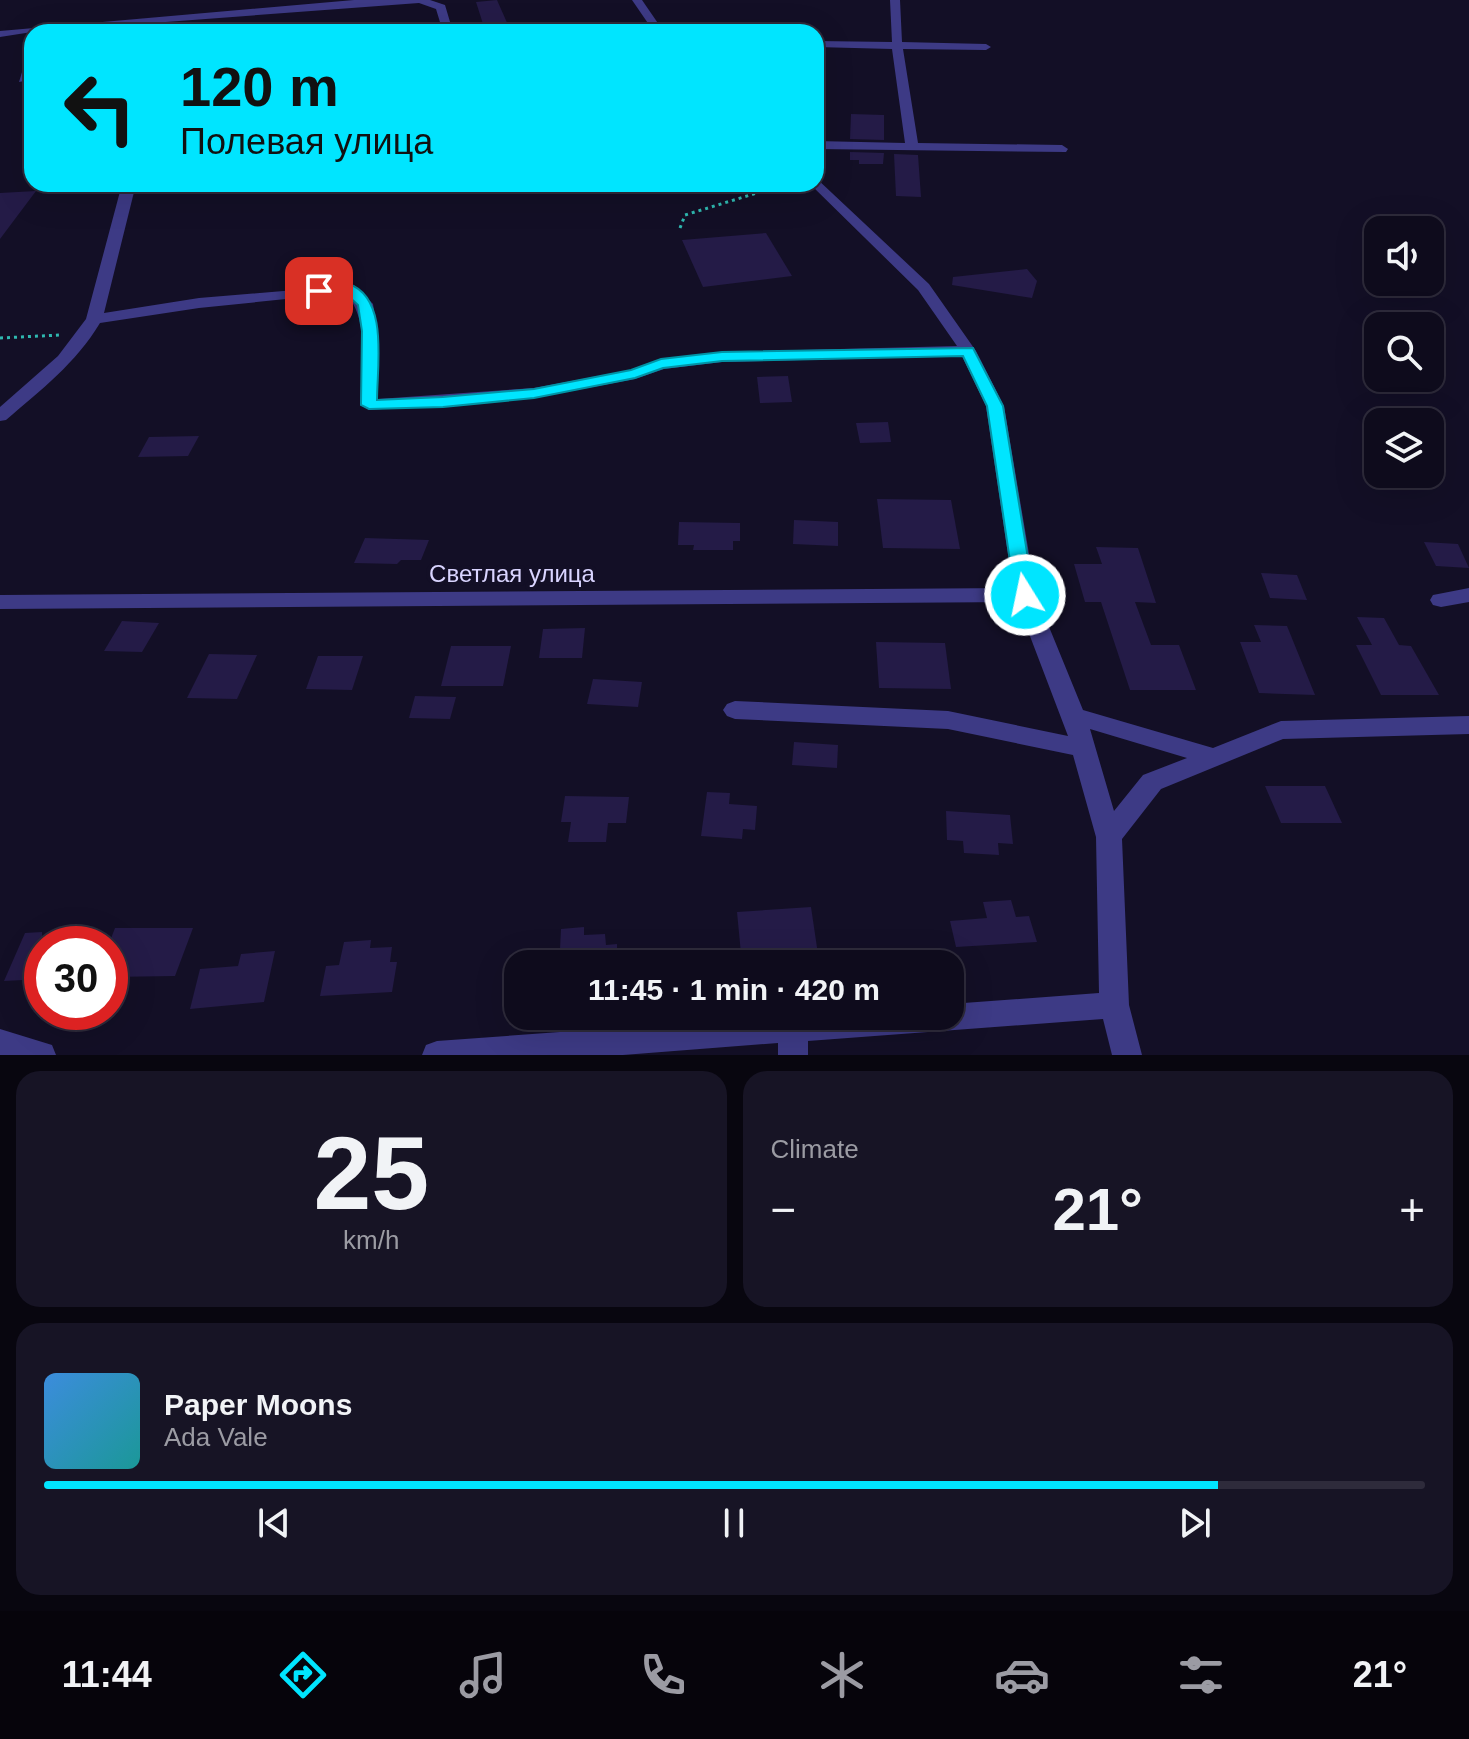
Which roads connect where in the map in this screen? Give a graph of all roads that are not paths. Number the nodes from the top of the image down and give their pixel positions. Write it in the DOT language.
graph roads {
  1 [pos="637,0"];
  2 [pos="895,0"];
  3 [pos="293,4"];
  4 [pos="173,24"];
  5 [pos="446,24"];
  6 [pos="654,24"];
  7 [pos="24,32"];
  8 [pos="0,34"];
  9 [pos="824,44"];
  10 [pos="897,46"];
  11 [pos="986,47"];
  12 [pos="824,145"];
  13 [pos="912,146"];
  14 [pos="1062,149"];
  15 [pos="824,190"];
  16 [pos="127,192"];
  17 [pos="90,326"];
  18 [pos="968,351"];
  19 [pos="0,416"];
  20 [pos="1025,595"];
  21 [pos="1469,595"];
  22 [pos="1441,600"];
  23 [pos="0,602"];
  24 [pos="735,710"];
  25 [pos="1074,716"];
  26 [pos="1469,725"];
  27 [pos="1083,748"];
  28 [pos="1214,757"];
  29 [pos="1109,837"];
  30 [pos="1114,1005"];
  31 [pos="793,1042"];
  32 [pos="0,1043"];
  33 [pos="41,1055"];
  34 [pos="437,1055"];
  35 [pos="1127,1055"];
  1 -- 6 [label="street"];
  2 -- 10 [label="street"];
  3 -- 4 [label="street"];
  3 -- 5 [label="street"];
  7 -- 8 [label="street"];
  9 -- 10 [label="street"];
  10 -- 11 [label="street"];
  10 -- 13 [label="street"];
  12 -- 13 [label="street"];
  13 -- 14 [label="street"];
  15 -- 18 [label="street"];
  16 -- 17 [label="street"];
  17 -- 18 [label="street"];
  17 -- 19 [label="street"];
  18 -- 20 [label="street"];
  20 -- 23 [label="street, Светлая улица"];
  20 -- 25 [label="street"];
  21 -- 22 [label="street"];
  24 -- 27 [label="street"];
  25 -- 27 [label="street"];
  25 -- 28 [label="street"];
  26 -- 28 [label="street"];
  27 -- 29 [label="street"];
  28 -- 29 [label="street"];
  29 -- 30 [label="street"];
  30 -- 31 [label="street"];
  30 -- 35 [label="street"];
  31 -- 34 [label="street"];
  32 -- 33 [label="street"];
}
